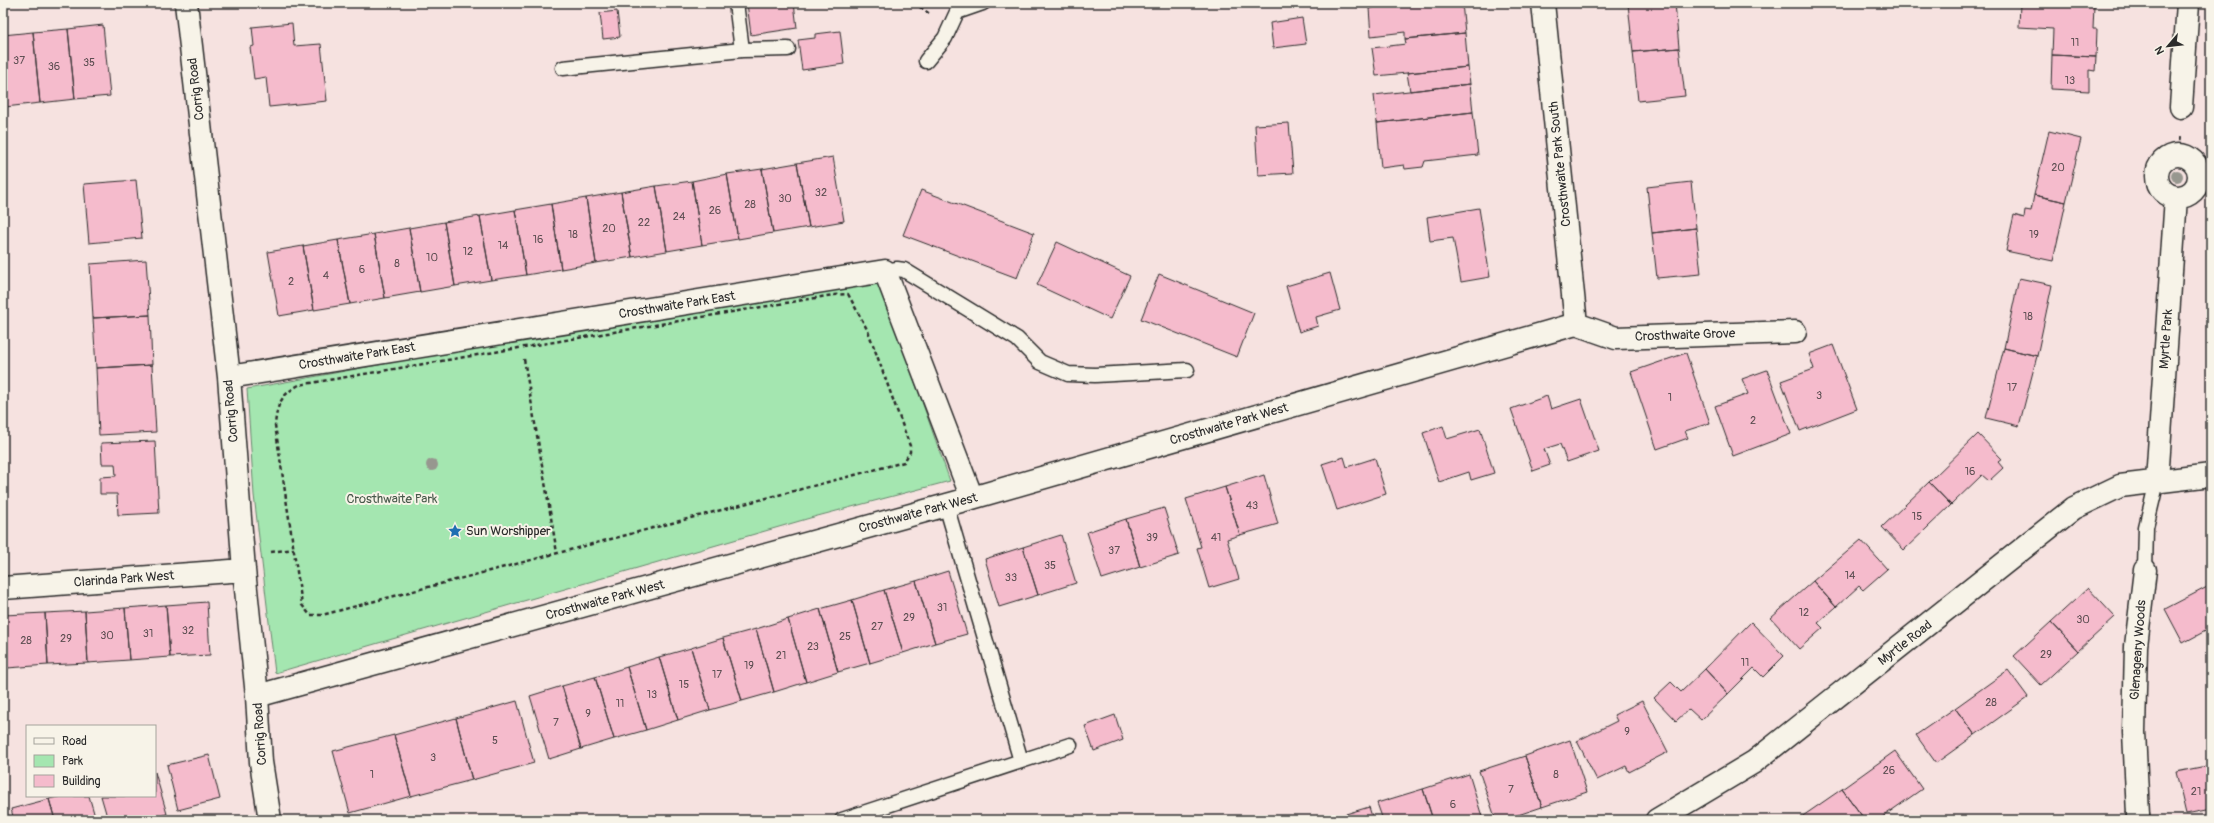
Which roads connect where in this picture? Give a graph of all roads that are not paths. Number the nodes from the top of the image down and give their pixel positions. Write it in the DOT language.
graph roads {
  1 [pos="186,3"];
  2 [pos="736,3"];
  3 [pos="983,3"];
  4 [pos="1543,3"];
  5 [pos="2188,3"];
  6 [pos="788,49"];
  7 [pos="742,50"];
  8 [pos="926,61"];
  9 [pos="563,68"];
  10 [pos="2181,107"];
  11 [pos="2176,198"];
  12 [pos="885,271"];
  13 [pos="1576,324"];
  14 [pos="1795,332"];
  15 [pos="1187,370"];
  16 [pos="229,377"];
  17 [pos="2211,476"];
  18 [pos="2157,481"];
  19 [pos="972,498"];
  20 [pos="946,505"];
  21 [pos="244,570"];
  22 [pos="2145,570"];
  23 [pos="3,588"];
  24 [pos="257,696"];
  25 [pos="1070,745"];
  26 [pos="1021,761"];
  27 [pos="2138,817"];
  28 [pos="270,820"];
  29 [pos="842,820"];
  30 [pos="1657,820"];
  1 -- 16 [label="street, Corrig Road"];
  2 -- 7 [label="lane"];
  3 -- 8 [label="lane"];
  4 -- 13 [label="street, Crosthwaite Park South"];
  5 -- 10 [label="street"];
  6 -- 7 [label="lane"];
  7 -- 9 [label="lane"];
  11 -- 11 [label="street"];
  11 -- 18 [label="street, Myrtle Park"];
  12 -- 15 [label="lane"];
  12 -- 16 [label="street, Crosthwaite Park East"];
  12 -- 19 [label="street"];
  13 -- 14 [label="street, Crosthwaite Grove"];
  13 -- 19 [label="street, Crosthwaite Park West"];
  16 -- 21 [label="street, Corrig Road"];
  17 -- 18 [label="street, Myrtle Road"];
  18 -- 22 [label="lane, Glenageary Woods"];
  18 -- 30 [label="street, Myrtle Road"];
  19 -- 20 [label="street, Crosthwaite Park West"];
  20 -- 24 [label="street, Crosthwaite Park West"];
  20 -- 26 [label="lane"];
  21 -- 23 [label="street, Clarinda Park West"];
  21 -- 24 [label="street, Corrig Road"];
  22 -- 27 [label="street, Glenageary Woods"];
  24 -- 28 [label="street, Corrig Road"];
  25 -- 26 [label="lane"];
  26 -- 29 [label="lane"];
}
